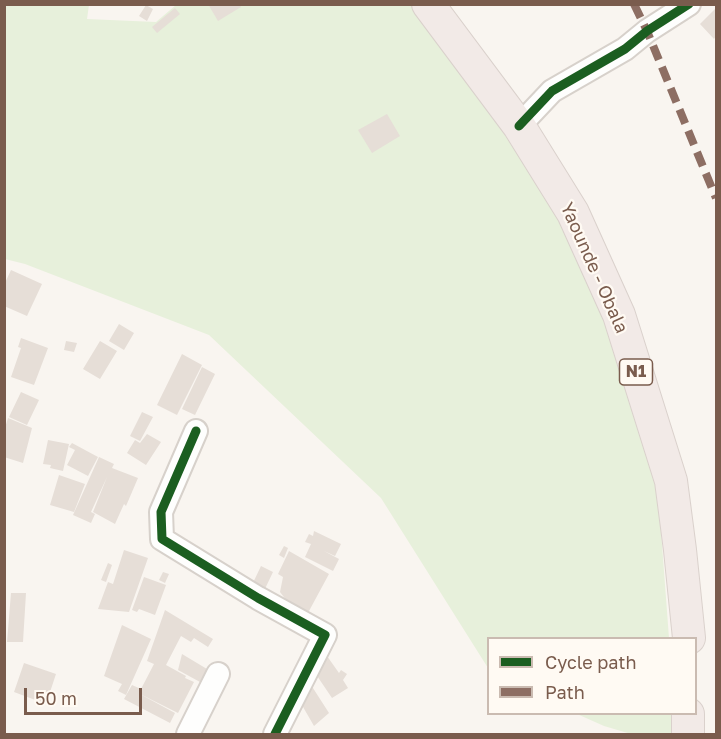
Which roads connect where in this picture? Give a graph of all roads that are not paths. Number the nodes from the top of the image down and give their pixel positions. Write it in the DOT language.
graph roads {
  1 [pos="428,4"];
  2 [pos="689,4"];
  3 [pos="519,126"];
  4 [pos="196,431"];
  5 [pos="689,637"];
  6 [pos="218,674"];
  7 [pos="688,715"];
  8 [pos="188,735"];
  9 [pos="275,735"];
  10 [pos="688,735"];
  1 -- 3 [label="highway, Yaounde - Obala / N1"];
  2 -- 3 [label="street"];
  3 -- 5 [label="highway, Yaounde - Obala / N1"];
  4 -- 9 [label="street"];
  6 -- 8 [label="street"];
  7 -- 10 [label="highway"];
}
